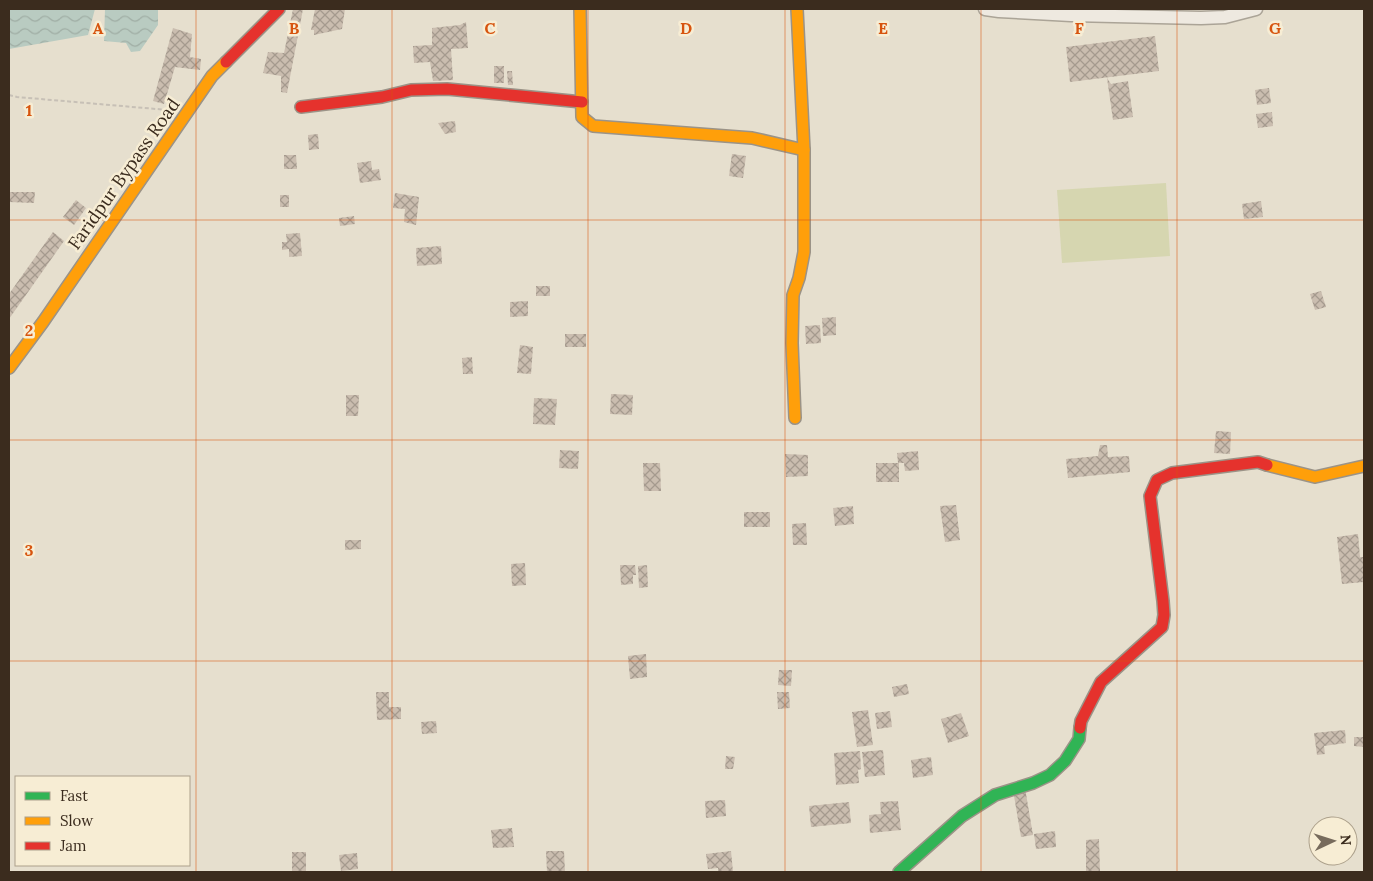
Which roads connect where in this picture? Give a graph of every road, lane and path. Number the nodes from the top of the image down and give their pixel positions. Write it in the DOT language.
graph roads {
  1 [pos="279,9"];
  2 [pos="580,9"];
  3 [pos="797,9"];
  4 [pos="985,9"];
  5 [pos="1256,9"];
  6 [pos="9,95"];
  7 [pos="582,102"];
  8 [pos="301,107"];
  9 [pos="188,112"];
  10 [pos="804,150"];
  11 [pos="9,368"];
  12 [pos="794,418"];
  13 [pos="1364,466"];
  14 [pos="900,872"];
  1 -- 9 [label="main road, Faridpur Bypass Road"];
  2 -- 7 [label="main road"];
  3 -- 10 [label="main road"];
  4 -- 5 [label="street"];
  6 -- 9 [label="path"];
  7 -- 8 [label="main road"];
  7 -- 10 [label="main road"];
  9 -- 11 [label="main road, Faridpur Bypass Road"];
  10 -- 12 [label="main road"];
  13 -- 14 [label="main road"];
}
